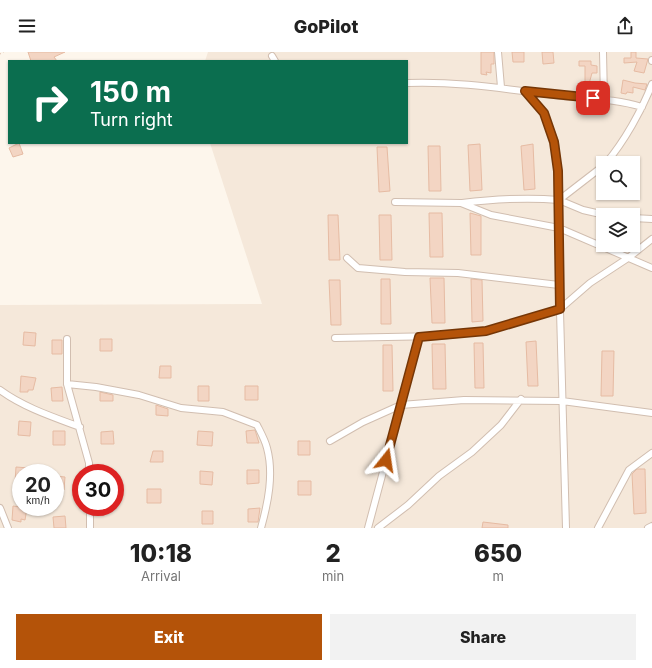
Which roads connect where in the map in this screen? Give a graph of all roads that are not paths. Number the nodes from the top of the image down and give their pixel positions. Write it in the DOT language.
graph roads {
  1 [pos="498,52"];
  2 [pos="603,52"];
  3 [pos="408,83"];
  4 [pos="652,84"];
  5 [pos="501,87"];
  6 [pos="525,91"];
  7 [pos="604,99"];
  8 [pos="642,107"];
  9 [pos="612,156"];
  10 [pos="596,171"];
  11 [pos="559,200"];
  12 [pos="395,202"];
  13 [pos="460,203"];
  14 [pos="596,213"];
  15 [pos="640,218"];
  16 [pos="652,219"];
  17 [pos="559,228"];
  18 [pos="652,239"];
  19 [pos="347,258"];
  20 [pos="628,258"];
  21 [pos="652,268"];
  22 [pos="559,285"];
  23 [pos="560,309"];
  24 [pos="419,337"];
  25 [pos="335,338"];
  26 [pos="67,339"];
  27 [pos="67,384"];
  28 [pos="0,390"];
  29 [pos="521,399"];
  30 [pos="562,401"];
  31 [pos="401,406"];
  32 [pos="652,413"];
  33 [pos="80,427"];
  34 [pos="330,441"];
  35 [pos="652,453"];
  36 [pos="89,464"];
  37 [pos="0,508"];
  38 [pos="90,516"];
  39 [pos="652,526"];
  40 [pos="8,528"];
  41 [pos="90,528"];
  42 [pos="261,528"];
  43 [pos="368,528"];
  44 [pos="378,528"];
  45 [pos="566,528"];
  46 [pos="598,528"];
  47 [pos="648,528"];
  1 -- 5 [label="street"];
  2 -- 7 [label="street"];
  3 -- 5 [label="street"];
  4 -- 8 [label="street"];
  5 -- 6 [label="street"];
  6 -- 7 [label="street"];
  6 -- 11 [label="street"];
  7 -- 8 [label="street"];
  8 -- 9 [label="street"];
  10 -- 11 [label="street"];
  11 -- 13 [label="street"];
  11 -- 14 [label="street"];
  11 -- 17 [label="street"];
  12 -- 13 [label="street"];
  13 -- 17 [label="street"];
  15 -- 16 [label="street"];
  17 -- 20 [label="street"];
  17 -- 22 [label="street"];
  18 -- 20 [label="street"];
  19 -- 22 [label="street"];
  20 -- 21 [label="street"];
  20 -- 23 [label="street"];
  22 -- 23 [label="street"];
  23 -- 24 [label="street"];
  23 -- 30 [label="street"];
  24 -- 25 [label="street"];
  24 -- 31 [label="street"];
  26 -- 27 [label="street"];
  27 -- 33 [label="street"];
  27 -- 42 [label="street"];
  28 -- 33 [label="street"];
  29 -- 30 [label="street"];
  29 -- 31 [label="street"];
  29 -- 44 [label="street"];
  30 -- 32 [label="street"];
  30 -- 45 [label="street"];
  31 -- 34 [label="street"];
  31 -- 43 [label="street"];
  33 -- 36 [label="street"];
  35 -- 46 [label="street"];
  37 -- 40 [label="street"];
  38 -- 41 [label="street"];
  39 -- 47 [label="street"];
}
